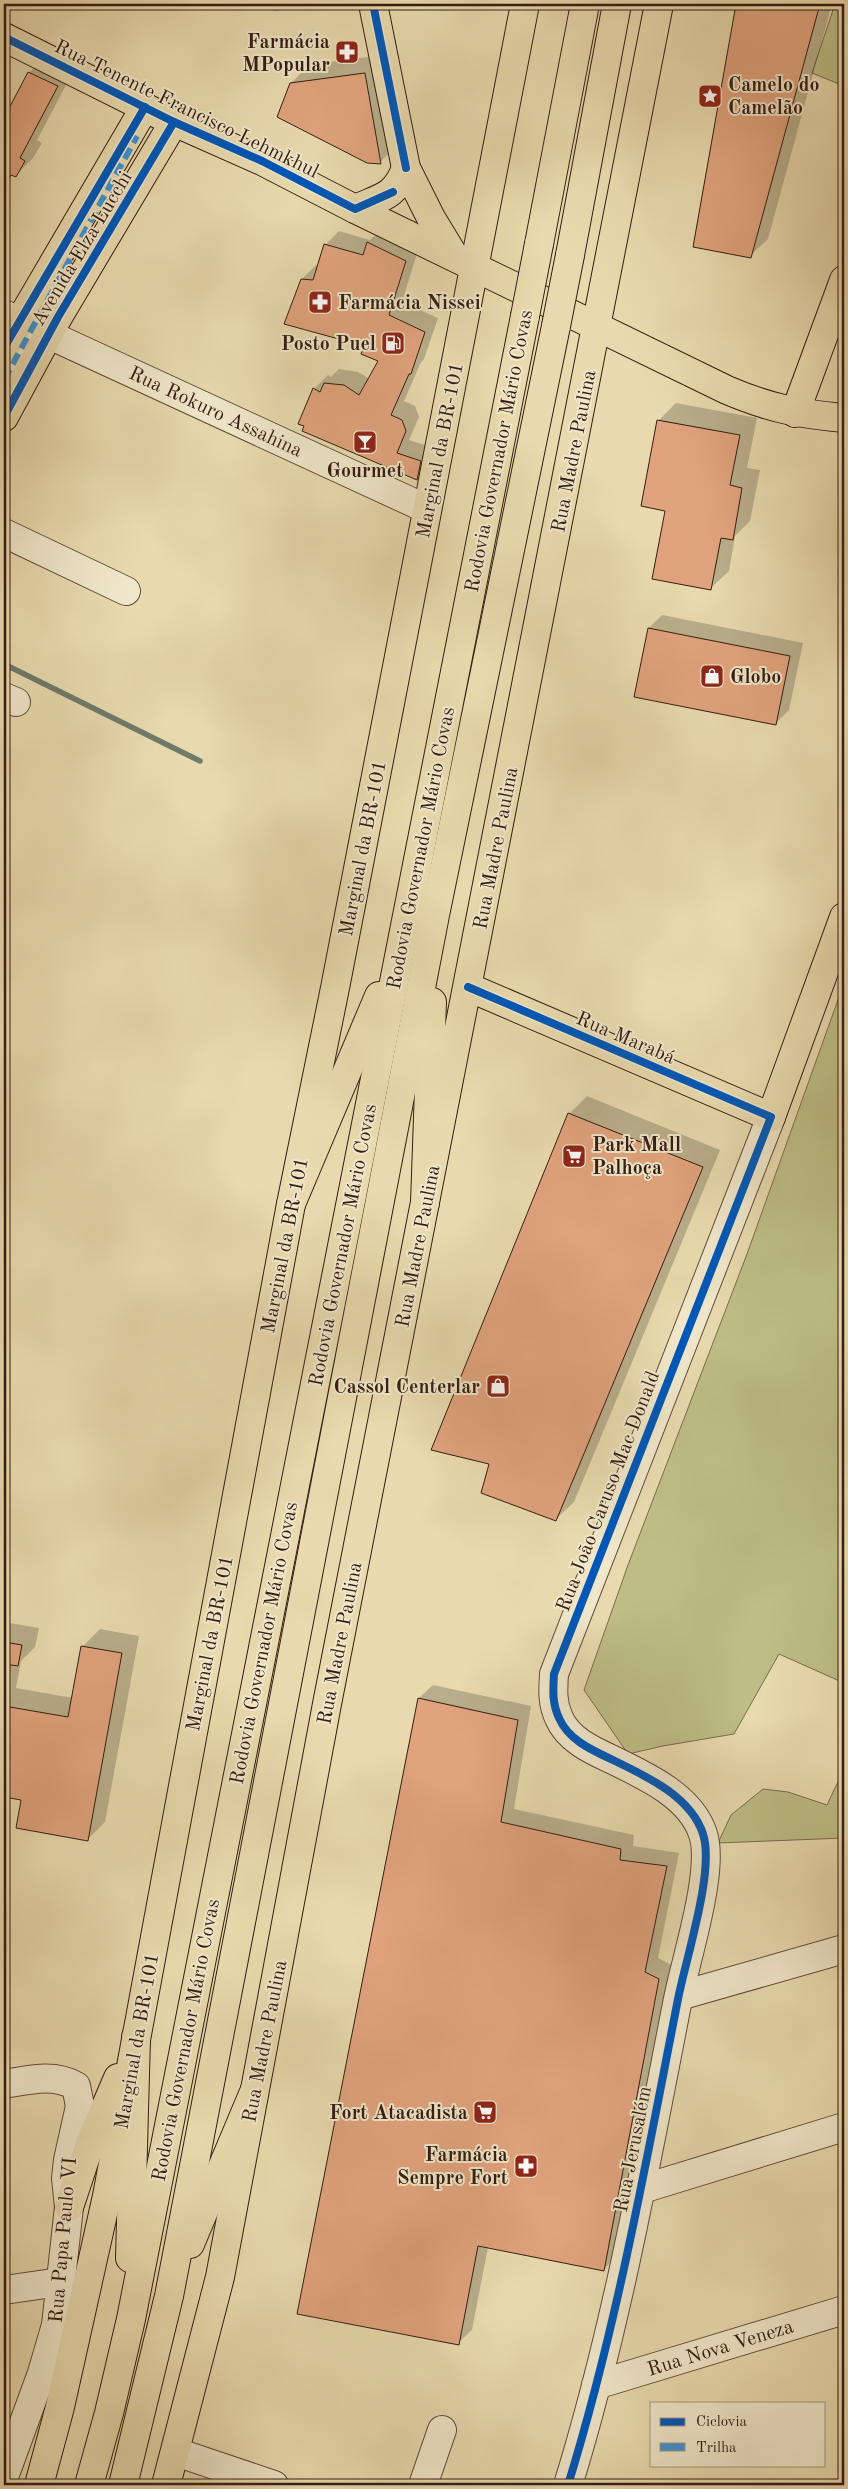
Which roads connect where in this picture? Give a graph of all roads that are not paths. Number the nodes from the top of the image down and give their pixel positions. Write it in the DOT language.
graph roads {
  1 [pos="373,4"];
  2 [pos="525,4"];
  3 [pos="585,4"];
  4 [pos="617,4"];
  5 [pos="659,4"];
  6 [pos="4,37"];
  7 [pos="145,108"];
  8 [pos="174,122"];
  9 [pos="137,136"];
  10 [pos="406,168"];
  11 [pos="355,209"];
  12 [pos="464,261"];
  13 [pos="844,280"];
  14 [pos="513,286"];
  15 [pos="466,309"];
  16 [pos="26,324"];
  17 [pos="597,328"];
  18 [pos="4,348"];
  19 [pos="4,380"];
  20 [pos="795,413"];
  21 [pos="4,417"];
  22 [pos="844,418"];
  23 [pos="427,509"];
  24 [pos="4,532"];
  25 [pos="126,591"];
  26 [pos="435,915"];
  27 [pos="844,917"];
  28 [pos="401,944"];
  29 [pos="468,987"];
  30 [pos="771,1117"];
  31 [pos="425,1203"];
  32 [pos="291,1204"];
  33 [pos="697,1818"];
  34 [pos="844,1949"];
  35 [pos="679,1996"];
  36 [pos="136,2037"];
  37 [pos="4,2084"];
  38 [pos="254,2092"];
  39 [pos="844,2127"];
  40 [pos="642,2188"];
  41 [pos="69,2206"];
  42 [pos="60,2282"];
  43 [pos="4,2290"];
  44 [pos="169,2296"];
  45 [pos="844,2310"];
  46 [pos="131,2319"];
  47 [pos="596,2385"];
  48 [pos="442,2430"];
  49 [pos="176,2452"];
  50 [pos="4,2476"];
  51 [pos="225,2477"];
  52 [pos="39,2485"];
  53 [pos="90,2485"];
  54 [pos="123,2485"];
  55 [pos="166,2485"];
  56 [pos="274,2485"];
  57 [pos="423,2485"];
  58 [pos="568,2485"];
  1 -- 10 [label="main road"];
  2 -- 12 [label="main road, Marginal da BR-101"];
  3 -- 28 [label="main road, Rodovia Governador Mário Covas, bridge"];
  4 -- 26 [label="main road, Rodovia Governador Mário Covas, bridge"];
  5 -- 17 [label="main road, Rua Madre Paulina"];
  6 -- 7 [label="main road, Rua Tenente Francisco Lehmkhul"];
  7 -- 8 [label="main road, Rua Tenente Francisco Lehmkhul"];
  7 -- 16 [label="main road, Avenida Elza Lucchi"];
  8 -- 11 [label="main road, Rua Tenente Francisco Lehmkhul"];
  8 -- 16 [label="main road, Avenida Elza Lucchi"];
  9 -- 16 [label="street"];
  10 -- 11 [label="main road"];
  10 -- 12 [label="main road"];
  11 -- 12 [label="main road, Rua Tenente Francisco Lehmkhul"];
  12 -- 14 [label="main road, Rua Tenente Francisco Lehmkhul"];
  12 -- 15 [label="main road, Marginal da BR-101"];
  13 -- 20 [label="main road"];
  14 -- 15 [label="main road"];
  14 -- 17 [label="main road, Rua Tenente Francisco Lehmkhul"];
  15 -- 23 [label="main road, Marginal da BR-101"];
  16 -- 18 [label="main road, Avenida Elza Lucchi"];
  16 -- 19 [label="street"];
  16 -- 21 [label="main road, Avenida Elza Lucchi"];
  16 -- 23 [label="street, Rua Rokuro Assahina"];
  17 -- 20 [label="main road, Rua Tenente Francisco Lehmkhul"];
  17 -- 29 [label="main road, Rua Madre Paulina"];
  20 -- 22 [label="main road, Rua Tenente Francisco Lehmkhul"];
  23 -- 32 [label="main road, Marginal da BR-101"];
  24 -- 25 [label="street"];
  26 -- 31 [label="main road"];
  26 -- 44 [label="main road, Rodovia Governador Mário Covas"];
  27 -- 30 [label="main road, Rua João Caruso Mac Donald"];
  28 -- 32 [label="main road"];
  28 -- 46 [label="main road, Rodovia Governador Mário Covas"];
  29 -- 30 [label="main road, Rua Marabá"];
  29 -- 31 [label="main road, Rua Madre Paulina"];
  30 -- 33 [label="street, Rua João Caruso Mac Donald"];
  31 -- 38 [label="main road, Rua Madre Paulina"];
  32 -- 36 [label="main road, Marginal da BR-101"];
  33 -- 35 [label="street, Rua Jerusalém"];
  34 -- 35 [label="street"];
  35 -- 40 [label="street, Rua Jerusalém"];
  36 -- 41 [label="main road"];
  36 -- 46 [label="main road"];
  36 -- 52 [label="main road, Marginal da BR-101"];
  37 -- 41 [label="street, Rua Papa Paulo VI"];
  38 -- 44 [label="main road"];
  38 -- 49 [label="main road, Rua Madre Paulina"];
  39 -- 40 [label="street"];
  40 -- 47 [label="street, Rua Jerusalém"];
  41 -- 42 [label="street, Rua Papa Paulo VI"];
  42 -- 43 [label="street"];
  42 -- 50 [label="street, Rua Papa Paulo VI"];
  44 -- 54 [label="main road, Rodovia Governador Mário Covas"];
  45 -- 47 [label="street, Rua Nova Veneza"];
  46 -- 53 [label="main road, Rodovia Governador Mário Covas"];
  47 -- 58 [label="street, Rua Jerusalém"];
  48 -- 57 [label="street"];
  49 -- 51 [label="street"];
  49 -- 55 [label="main road, Rua Madre Paulina"];
  51 -- 56 [label="street"];
}
